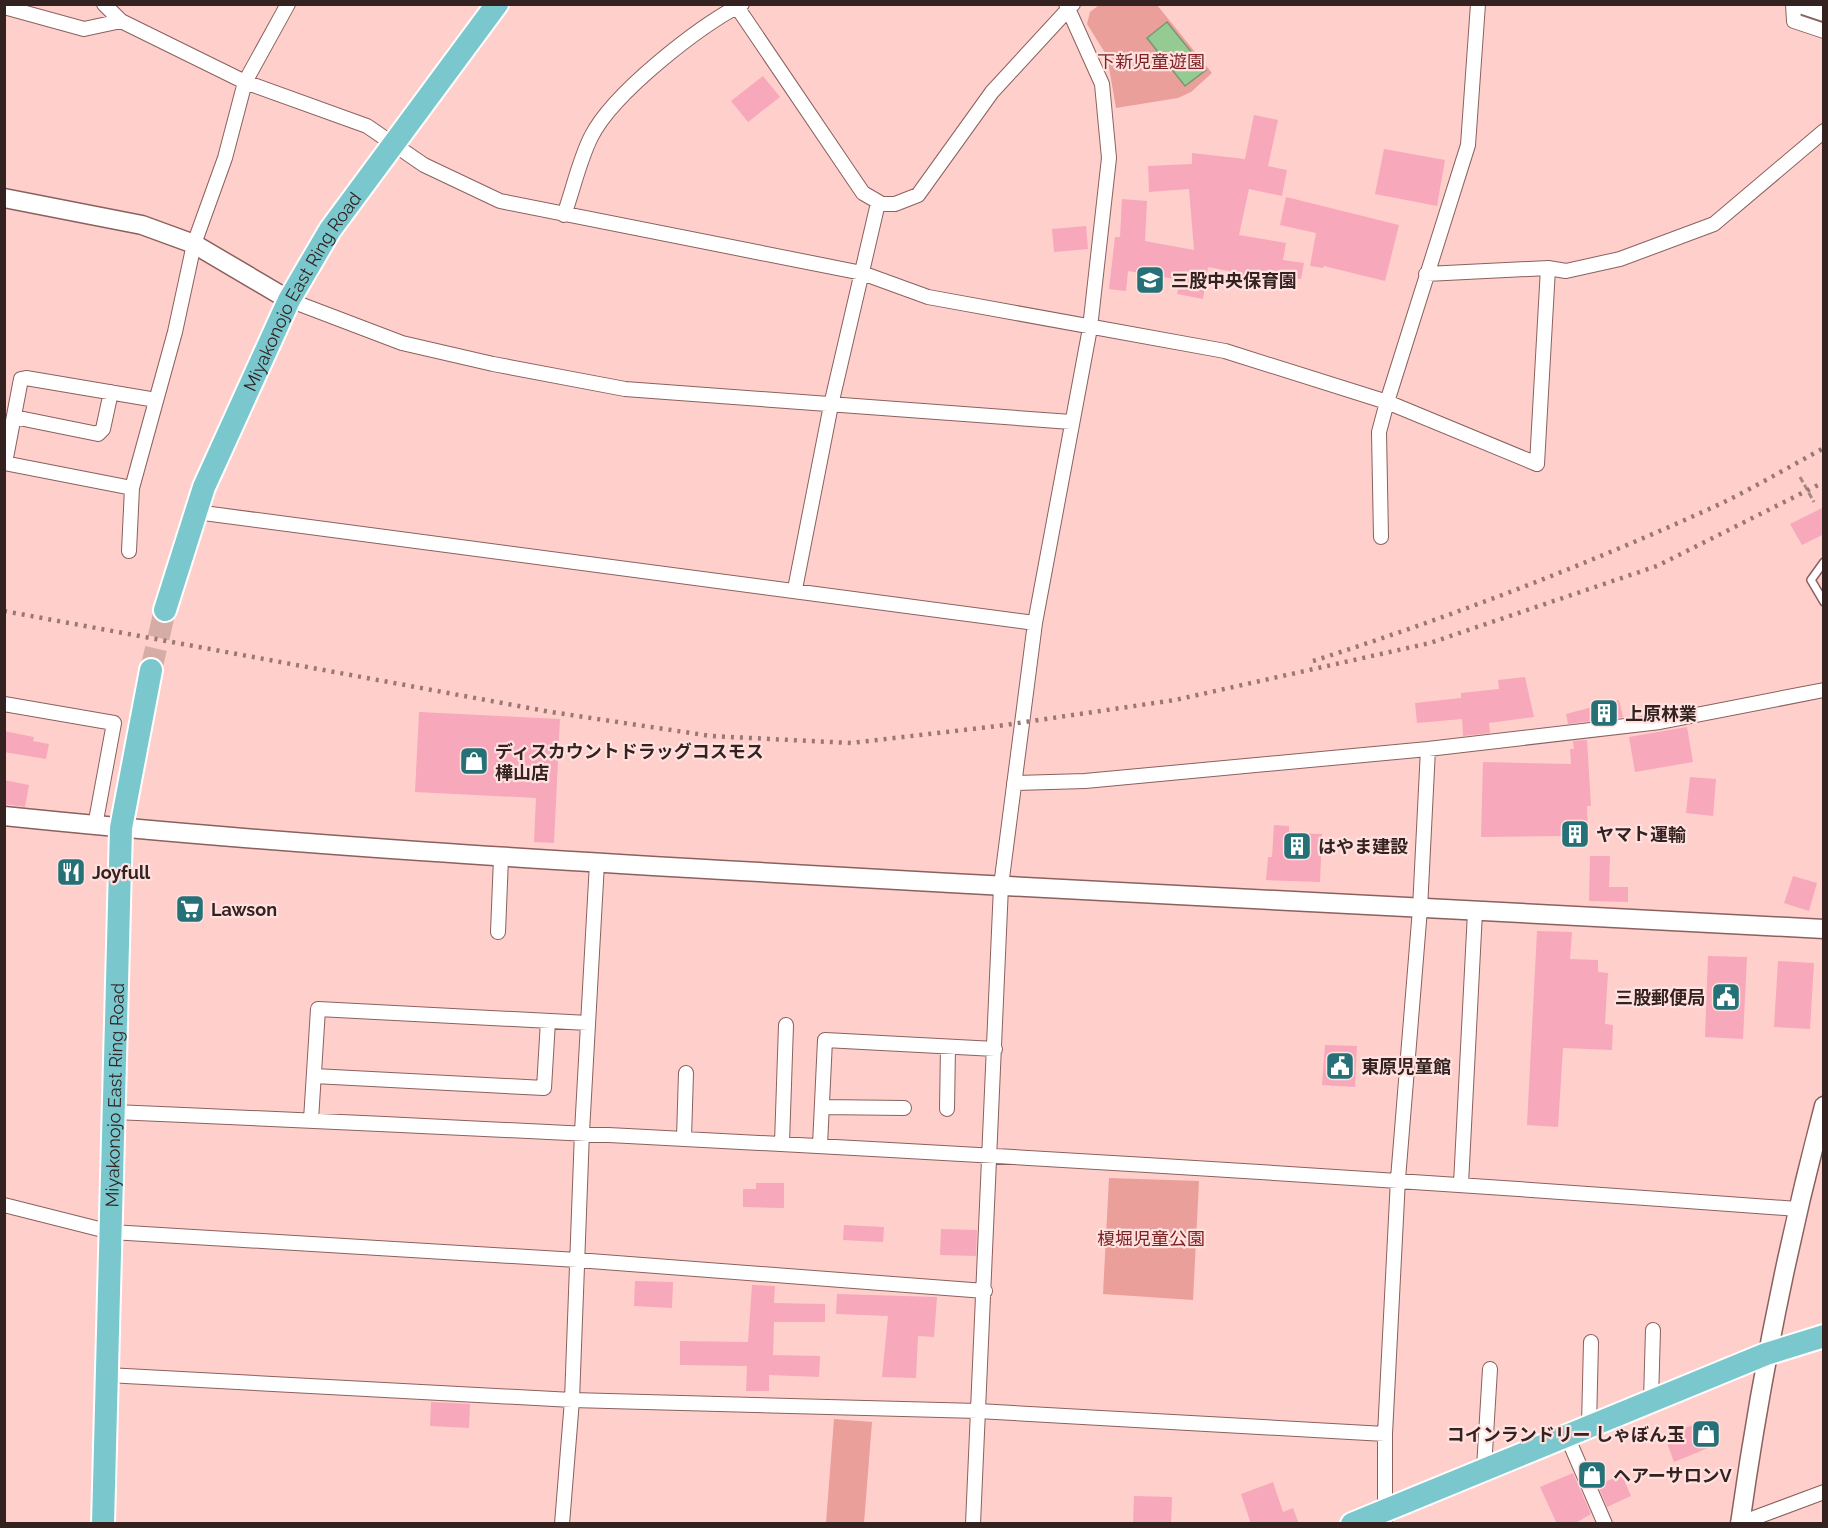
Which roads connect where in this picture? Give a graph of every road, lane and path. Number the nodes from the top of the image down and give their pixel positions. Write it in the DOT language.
graph roads {
  1 [pos="104,4"];
  2 [pos="288,4"];
  3 [pos="497,4"];
  4 [pos="1478,4"];
  5 [pos="1793,4"];
  6 [pos="1800,4"];
  7 [pos="738,5"];
  8 [pos="1069,6"];
  9 [pos="4,7"];
  10 [pos="1824,12"];
  11 [pos="121,21"];
  12 [pos="1824,31"];
  13 [pos="245,81"];
  14 [pos="1824,131"];
  15 [pos="394,142"];
  16 [pos="4,198"];
  17 [pos="878,202"];
  18 [pos="564,215"];
  19 [pos="194,244"];
  20 [pos="1548,268"];
  21 [pos="862,273"];
  22 [pos="1426,274"];
  23 [pos="289,300"];
  24 [pos="1090,328"];
  25 [pos="111,392"];
  26 [pos="156,400"];
  27 [pos="1388,402"];
  28 [pos="831,405"];
  29 [pos="14,417"];
  30 [pos="1071,422"];
  31 [pos="5,463"];
  32 [pos="1800,477"];
  33 [pos="132,488"];
  34 [pos="1814,502"];
  35 [pos="196,512"];
  36 [pos="1381,537"];
  37 [pos="129,551"];
  38 [pos="1824,562"];
  39 [pos="795,589"];
  40 [pos="1824,602"];
  41 [pos="165,610"];
  42 [pos="1035,623"];
  43 [pos="151,670"];
  44 [pos="1824,690"];
  45 [pos="4,704"];
  46 [pos="1428,748"];
  47 [pos="1014,783"];
  48 [pos="4,816"];
  49 [pos="94,826"];
  50 [pos="121,828"];
  51 [pos="501,858"];
  52 [pos="597,863"];
  53 [pos="1001,886"];
  54 [pos="1420,909"];
  55 [pos="1475,912"];
  56 [pos="1824,929"];
  57 [pos="498,932"];
  58 [pos="548,1021"];
  59 [pos="588,1023"];
  60 [pos="786,1025"];
  61 [pos="948,1047"];
  62 [pos="995,1049"];
  63 [pos="686,1073"];
  64 [pos="314,1076"];
  65 [pos="1824,1106"];
  66 [pos="822,1107"];
  67 [pos="904,1108"];
  68 [pos="947,1109"];
  69 [pos="114,1112"];
  70 [pos="311,1120"];
  71 [pos="582,1132"];
  72 [pos="684,1138"];
  73 [pos="782,1143"];
  74 [pos="820,1145"];
  75 [pos="990,1155"];
  76 [pos="1398,1179"];
  77 [pos="1461,1184"];
  78 [pos="4,1205"];
  79 [pos="1797,1209"];
  80 [pos="111,1232"];
  81 [pos="577,1260"];
  82 [pos="985,1291"];
  83 [pos="1653,1330"];
  84 [pos="1824,1336"];
  85 [pos="1591,1342"];
  86 [pos="1766,1354"];
  87 [pos="1490,1370"];
  88 [pos="107,1375"];
  89 [pos="572,1400"];
  90 [pos="1651,1400"];
  91 [pos="978,1411"];
  92 [pos="1589,1425"];
  93 [pos="1385,1434"];
  94 [pos="1566,1434"];
  95 [pos="1484,1468"];
  96 [pos="1824,1492"];
  97 [pos="1385,1516"];
  98 [pos="1739,1523"];
  99 [pos="103,1524"];
  100 [pos="562,1524"];
  101 [pos="973,1524"];
  102 [pos="1352,1524"];
  103 [pos="1605,1524"];
  1 -- 11 [label="street"];
  2 -- 13 [label="street"];
  3 -- 15 [label="main road, Miyakonojo East Ring Road"];
  4 -- 22 [label="street"];
  5 -- 12 [label="street"];
  6 -- 10 [label="street"];
  7 -- 17 [label="street"];
  7 -- 18 [label="street"];
  8 -- 17 [label="street"];
  8 -- 24 [label="street"];
  9 -- 11 [label="street"];
  11 -- 13 [label="street"];
  13 -- 15 [label="street"];
  13 -- 19 [label="street"];
  14 -- 20 [label="street"];
  15 -- 18 [label="street"];
  15 -- 23 [label="main road, Miyakonojo East Ring Road"];
  16 -- 19 [label="street"];
  17 -- 21 [label="street"];
  18 -- 21 [label="street"];
  19 -- 23 [label="street"];
  19 -- 26 [label="street"];
  20 -- 22 [label="street"];
  20 -- 27 [label="street"];
  21 -- 24 [label="street"];
  21 -- 28 [label="street"];
  22 -- 27 [label="street"];
  23 -- 28 [label="street"];
  23 -- 35 [label="main road, Miyakonojo East Ring Road"];
  24 -- 27 [label="street"];
  24 -- 30 [label="street"];
  25 -- 26 [label="street"];
  25 -- 29 [label="street"];
  25 -- 29 [label="street"];
  26 -- 33 [label="street"];
  27 -- 36 [label="street"];
  28 -- 30 [label="street"];
  28 -- 39 [label="street"];
  29 -- 31 [label="street"];
  30 -- 42 [label="street"];
  31 -- 33 [label="street"];
  32 -- 34 [label="path"];
  33 -- 37 [label="street"];
  35 -- 39 [label="street"];
  35 -- 41 [label="main road, Miyakonojo East Ring Road"];
  38 -- 40 [label="lane"];
  39 -- 42 [label="street"];
  42 -- 47 [label="street"];
  43 -- 50 [label="main road, Miyakonojo East Ring Road"];
  44 -- 46 [label="street"];
  45 -- 49 [label="street"];
  46 -- 47 [label="street"];
  46 -- 54 [label="street"];
  47 -- 53 [label="street"];
  48 -- 49 [label="street"];
  49 -- 50 [label="street"];
  50 -- 51 [label="street"];
  50 -- 69 [label="main road, Miyakonojo East Ring Road"];
  51 -- 52 [label="street"];
  51 -- 57 [label="street"];
  52 -- 53 [label="street"];
  52 -- 59 [label="street"];
  53 -- 54 [label="street"];
  53 -- 62 [label="street"];
  54 -- 55 [label="street"];
  54 -- 76 [label="street"];
  55 -- 56 [label="street"];
  55 -- 77 [label="street"];
  58 -- 59 [label="street"];
  58 -- 64 [label="street"];
  58 -- 64 [label="street"];
  59 -- 71 [label="street"];
  60 -- 73 [label="street"];
  61 -- 62 [label="street"];
  61 -- 66 [label="street"];
  61 -- 68 [label="street"];
  62 -- 75 [label="street"];
  63 -- 72 [label="street"];
  64 -- 70 [label="street"];
  65 -- 79 [label="street"];
  66 -- 67 [label="street"];
  66 -- 74 [label="street"];
  69 -- 70 [label="street"];
  69 -- 80 [label="main road, Miyakonojo East Ring Road"];
  70 -- 71 [label="street"];
  71 -- 72 [label="street"];
  71 -- 81 [label="street"];
  72 -- 73 [label="street"];
  73 -- 74 [label="street"];
  74 -- 75 [label="street"];
  75 -- 76 [label="street"];
  75 -- 82 [label="street"];
  76 -- 77 [label="street"];
  76 -- 93 [label="street"];
  77 -- 79 [label="street"];
  78 -- 80 [label="street"];
  79 -- 86 [label="street"];
  80 -- 81 [label="street"];
  80 -- 88 [label="main road, Miyakonojo East Ring Road"];
  81 -- 82 [label="street"];
  81 -- 89 [label="street"];
  82 -- 91 [label="street"];
  83 -- 90 [label="street"];
  84 -- 86 [label="main road"];
  85 -- 92 [label="street"];
  86 -- 90 [label="main road"];
  86 -- 98 [label="street"];
  87 -- 95 [label="street"];
  88 -- 89 [label="street"];
  88 -- 99 [label="main road, Miyakonojo East Ring Road"];
  89 -- 91 [label="street"];
  89 -- 100 [label="street"];
  90 -- 92 [label="main road"];
  91 -- 93 [label="street"];
  91 -- 101 [label="street"];
  92 -- 94 [label="main road"];
  93 -- 97 [label="street"];
  94 -- 95 [label="main road"];
  94 -- 103 [label="street"];
  95 -- 97 [label="main road"];
  96 -- 98 [label="street"];
  97 -- 102 [label="main road"];
}
